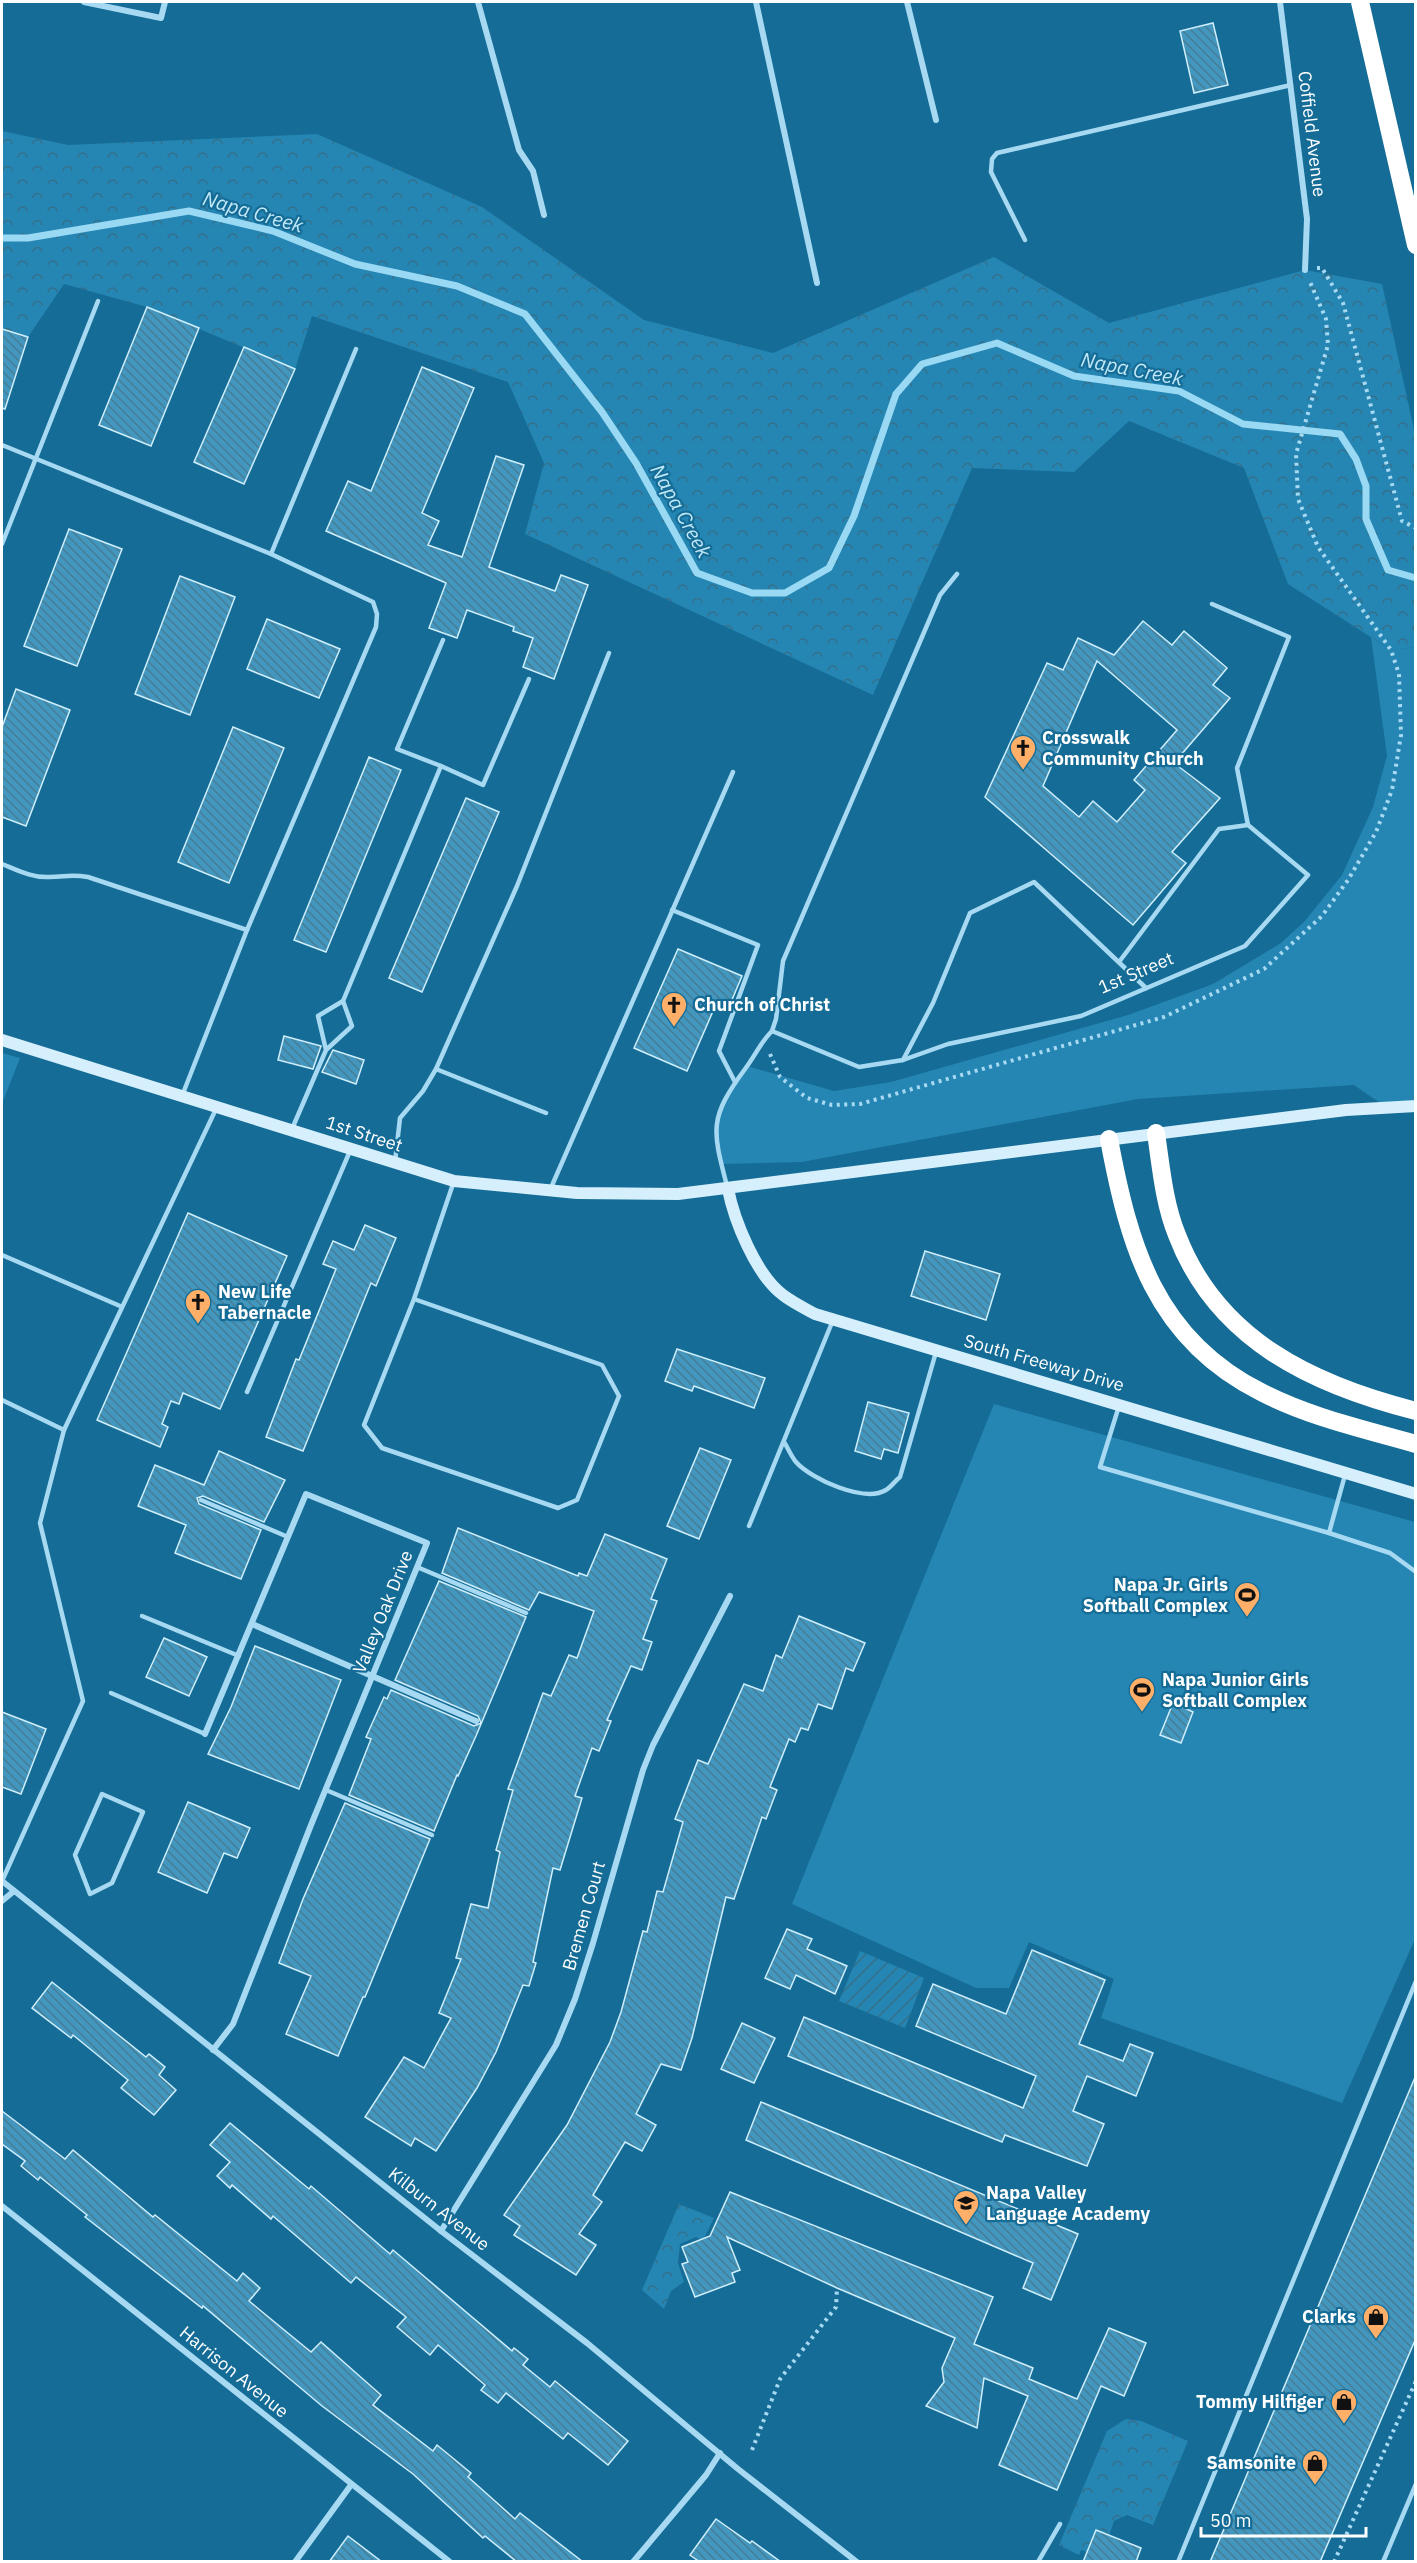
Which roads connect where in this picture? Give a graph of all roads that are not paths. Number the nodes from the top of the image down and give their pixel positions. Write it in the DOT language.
graph roads {
  1 [pos="84,2"];
  2 [pos="165,2"];
  3 [pos="478,2"];
  4 [pos="756,2"];
  5 [pos="907,2"];
  6 [pos="1280,2"];
  7 [pos="1360,2"];
  8 [pos="1291,85"];
  9 [pos="936,120"];
  10 [pos="544,215"];
  11 [pos="1026,240"];
  12 [pos="1416,245"];
  13 [pos="1305,270"];
  14 [pos="817,283"];
  15 [pos="98,301"];
  16 [pos="356,350"];
  17 [pos="2,445"];
  18 [pos="36,458"];
  19 [pos="2,544"];
  20 [pos="271,554"];
  21 [pos="957,574"];
  22 [pos="1212,604"];
  23 [pos="443,640"];
  24 [pos="609,653"];
  25 [pos="529,679"];
  26 [pos="441,766"];
  27 [pos="734,772"];
  28 [pos="1248,825"];
  29 [pos="2,864"];
  30 [pos="672,910"];
  31 [pos="247,930"];
  32 [pos="1119,962"];
  33 [pos="1146,988"];
  34 [pos="343,1001"];
  35 [pos="772,1031"];
  36 [pos="2,1040"];
  37 [pos="326,1050"];
  38 [pos="903,1060"];
  39 [pos="436,1069"];
  40 [pos="735,1082"];
  41 [pos="182,1096"];
  42 [pos="217,1106"];
  43 [pos="1416,1106"];
  44 [pos="546,1113"];
  45 [pos="292,1130"];
  46 [pos="1156,1133"];
  47 [pos="1109,1138"];
  48 [pos="351,1149"];
  49 [pos="395,1163"];
  50 [pos="454,1181"];
  51 [pos="728,1189"];
  52 [pos="549,1190"];
  53 [pos="2,1255"];
  54 [pos="414,1299"];
  55 [pos="120,1306"];
  56 [pos="833,1320"];
  57 [pos="937,1351"];
  58 [pos="247,1392"];
  59 [pos="2,1400"];
  60 [pos="1120,1404"];
  61 [pos="1416,1411"];
  62 [pos="64,1430"];
  63 [pos="784,1442"];
  64 [pos="1416,1444"];
  65 [pos="1346,1473"];
  66 [pos="1416,1494"];
  67 [pos="201,1500"];
  68 [pos="749,1526"];
  69 [pos="1329,1533"];
  70 [pos="288,1537"];
  71 [pos="417,1567"];
  72 [pos="1416,1572"];
  73 [pos="730,1596"];
  74 [pos="526,1613"];
  75 [pos="142,1616"];
  76 [pos="252,1624"];
  77 [pos="239,1656"];
  78 [pos="372,1677"];
  79 [pos="111,1693"];
  80 [pos="476,1720"];
  81 [pos="205,1734"];
  82 [pos="326,1790"];
  83 [pos="432,1835"];
  84 [pos="2,1881"];
  85 [pos="14,1891"];
  86 [pos="90,1894"];
  87 [pos="2,1901"];
  88 [pos="1416,1981"];
  89 [pos="213,2050"];
  90 [pos="2,2206"];
  91 [pos="441,2231"];
  92 [pos="720,2452"];
  93 [pos="1416,2484"];
  94 [pos="351,2485"];
  95 [pos="1060,2523"];
  96 [pos="295,2562"];
  97 [pos="450,2562"];
  98 [pos="633,2562"];
  99 [pos="857,2562"];
  100 [pos="1038,2562"];
  101 [pos="1178,2562"];
  102 [pos="1383,2562"];
  1 -- 2 [label="street"];
  3 -- 10 [label="street"];
  4 -- 14 [label="street"];
  5 -- 9 [label="street"];
  6 -- 8 [label="street, Coffield Avenue"];
  7 -- 12 [label="highway"];
  8 -- 11 [label="lane"];
  8 -- 13 [label="street, Coffield Avenue"];
  15 -- 18 [label="lane"];
  16 -- 20 [label="lane"];
  17 -- 18 [label="lane"];
  18 -- 19 [label="lane"];
  18 -- 20 [label="lane"];
  20 -- 31 [label="lane"];
  21 -- 35 [label="lane"];
  22 -- 28 [label="lane"];
  23 -- 26 [label="lane"];
  24 -- 39 [label="lane"];
  25 -- 26 [label="lane"];
  26 -- 34 [label="lane"];
  27 -- 30 [label="lane"];
  28 -- 32 [label="lane"];
  28 -- 33 [label="lane, 1st Street"];
  29 -- 31 [label="lane"];
  30 -- 40 [label="lane"];
  30 -- 52 [label="lane"];
  31 -- 41 [label="lane"];
  32 -- 33 [label="lane"];
  32 -- 38 [label="lane"];
  33 -- 38 [label="lane, 1st Street"];
  34 -- 37 [label="lane"];
  34 -- 37 [label="lane"];
  35 -- 38 [label="lane, 1st Street"];
  35 -- 40 [label="lane"];
  36 -- 41 [label="main road, 1st Street"];
  37 -- 45 [label="lane"];
  39 -- 44 [label="lane"];
  39 -- 49 [label="lane"];
  40 -- 51 [label="lane"];
  41 -- 42 [label="main road, 1st Street"];
  42 -- 45 [label="main road, 1st Street"];
  42 -- 55 [label="lane"];
  43 -- 46 [label="main road, 1st Street"];
  45 -- 48 [label="main road, 1st Street"];
  46 -- 47 [label="main road, 1st Street"];
  46 -- 61 [label="highway"];
  47 -- 51 [label="main road, 1st Street"];
  47 -- 64 [label="highway"];
  48 -- 49 [label="main road, 1st Street"];
  48 -- 58 [label="lane"];
  49 -- 50 [label="main road, 1st Street"];
  50 -- 52 [label="main road, 1st Street"];
  50 -- 54 [label="lane"];
  51 -- 52 [label="main road, 1st Street"];
  51 -- 56 [label="main road, South Freeway Drive"];
  53 -- 55 [label="lane"];
  54 -- 54 [label="lane"];
  55 -- 62 [label="lane"];
  56 -- 57 [label="main road, South Freeway Drive"];
  56 -- 63 [label="lane"];
  57 -- 60 [label="main road, South Freeway Drive"];
  57 -- 63 [label="lane"];
  59 -- 62 [label="lane"];
  60 -- 65 [label="main road, South Freeway Drive"];
  60 -- 69 [label="lane"];
  62 -- 84 [label="lane"];
  63 -- 68 [label="lane"];
  65 -- 66 [label="main road, South Freeway Drive"];
  65 -- 69 [label="lane"];
  67 -- 70 [label="lane"];
  69 -- 72 [label="lane"];
  70 -- 71 [label="street, Valley Oak Drive"];
  70 -- 76 [label="street, Valley Oak Drive"];
  71 -- 74 [label="lane"];
  71 -- 78 [label="street, Valley Oak Drive"];
  73 -- 91 [label="street, Bremen Court"];
  75 -- 77 [label="lane"];
  76 -- 77 [label="street, Valley Oak Drive"];
  76 -- 78 [label="street"];
  77 -- 81 [label="street, Valley Oak Drive"];
  78 -- 80 [label="street"];
  78 -- 82 [label="street, Valley Oak Drive"];
  79 -- 81 [label="lane"];
  82 -- 83 [label="lane"];
  82 -- 89 [label="street, Valley Oak Drive"];
  84 -- 85 [label="street, Kilburn Avenue"];
  85 -- 87 [label="street"];
  85 -- 89 [label="street, Kilburn Avenue"];
  86 -- 86 [label="lane"];
  88 -- 101 [label="lane"];
  89 -- 91 [label="street, Kilburn Avenue"];
  90 -- 94 [label="street, Harrison Avenue"];
  91 -- 92 [label="street, Kilburn Avenue"];
  92 -- 98 [label="street"];
  92 -- 99 [label="street, Kilburn Avenue"];
  93 -- 102 [label="lane"];
  94 -- 96 [label="street"];
  94 -- 97 [label="street, Harrison Avenue"];
  95 -- 100 [label="lane"];
}
